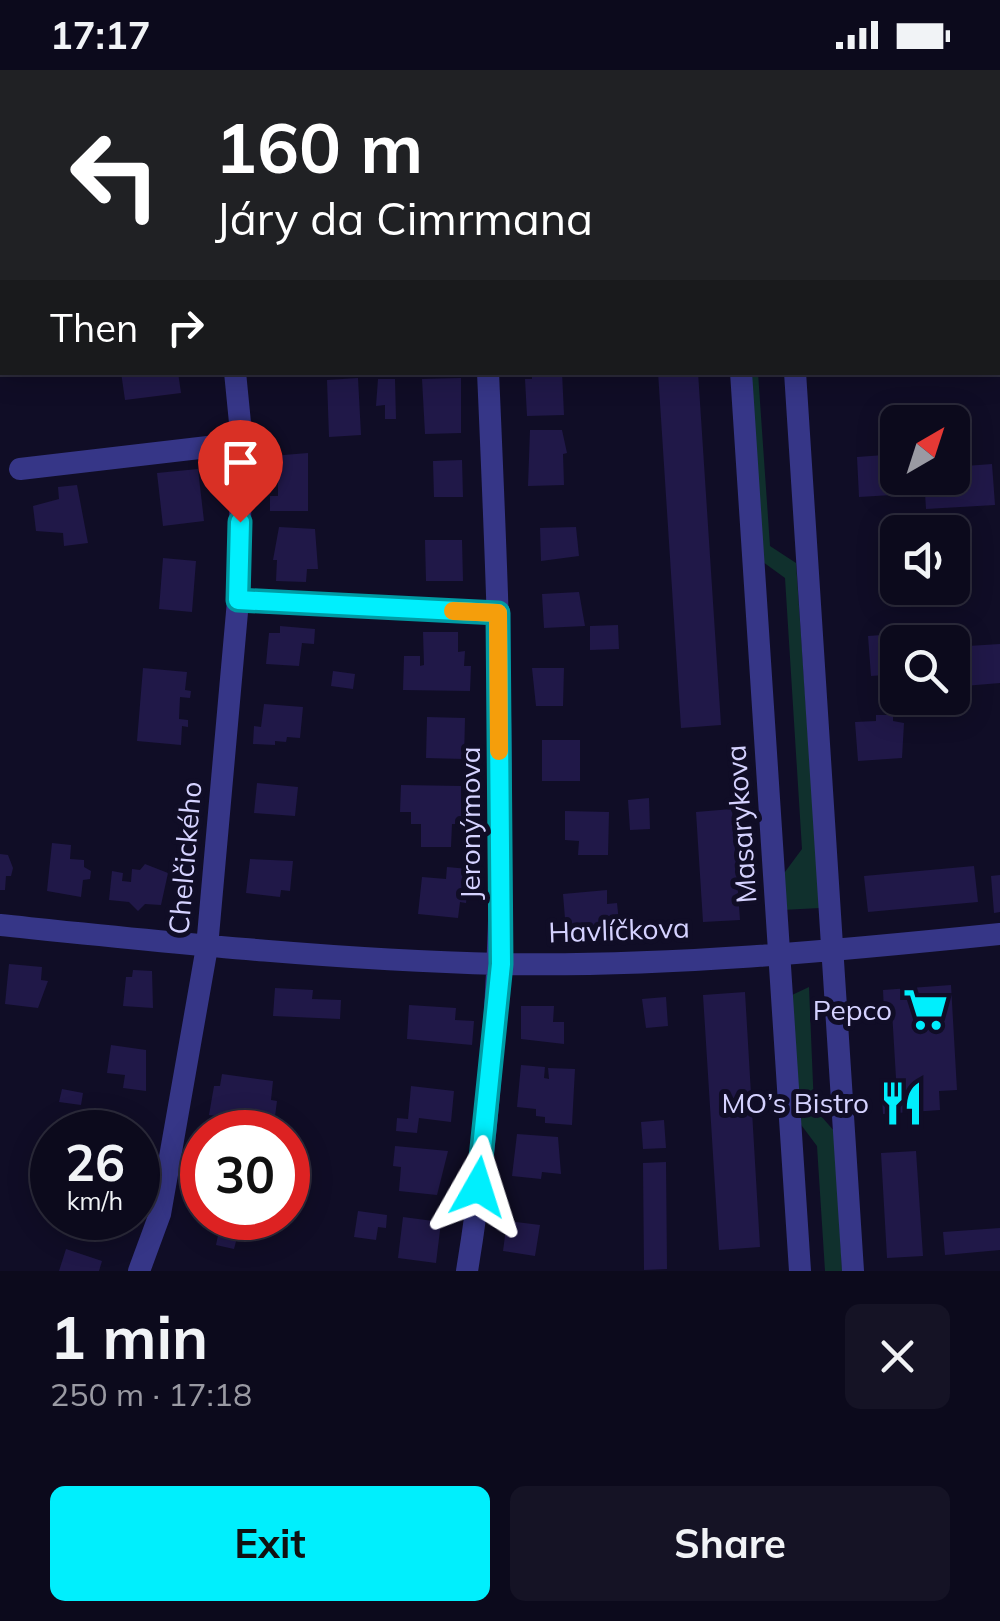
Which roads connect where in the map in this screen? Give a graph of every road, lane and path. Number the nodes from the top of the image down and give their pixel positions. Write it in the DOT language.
graph roads {
  1 [pos="234,375"];
  2 [pos="488,375"];
  3 [pos="742,375"];
  4 [pos="796,375"];
  5 [pos="242,443"];
  6 [pos="20,470"];
  7 [pos="238,600"];
  8 [pos="498,613"];
  9 [pos="0,925"];
  10 [pos="1000,934"];
  11 [pos="207,947"];
  12 [pos="833,952"];
  13 [pos="782,956"];
  14 [pos="501,964"];
  15 [pos="139,1271"];
  16 [pos="467,1271"];
  17 [pos="800,1271"];
  18 [pos="853,1271"];
  1 -- 5 [label="street, Chelčického"];
  2 -- 8 [label="street, Jeronýmova"];
  3 -- 13 [label="street, Masarykova"];
  4 -- 12 [label="street"];
  5 -- 6 [label="street"];
  5 -- 7 [label="street, Chelčického"];
  7 -- 8 [label="street"];
  7 -- 11 [label="street, Chelčického"];
  8 -- 14 [label="street, Jeronýmova"];
  9 -- 11 [label="street, Havlíčkova"];
  10 -- 12 [label="street, Havlíčkova"];
  11 -- 14 [label="street, Havlíčkova"];
  11 -- 15 [label="street, Chelčického"];
  12 -- 13 [label="street, Havlíčkova"];
  12 -- 18 [label="street"];
  13 -- 14 [label="street, Havlíčkova"];
  13 -- 17 [label="street, Masarykova"];
  14 -- 16 [label="street, Jeronýmova"];
}
